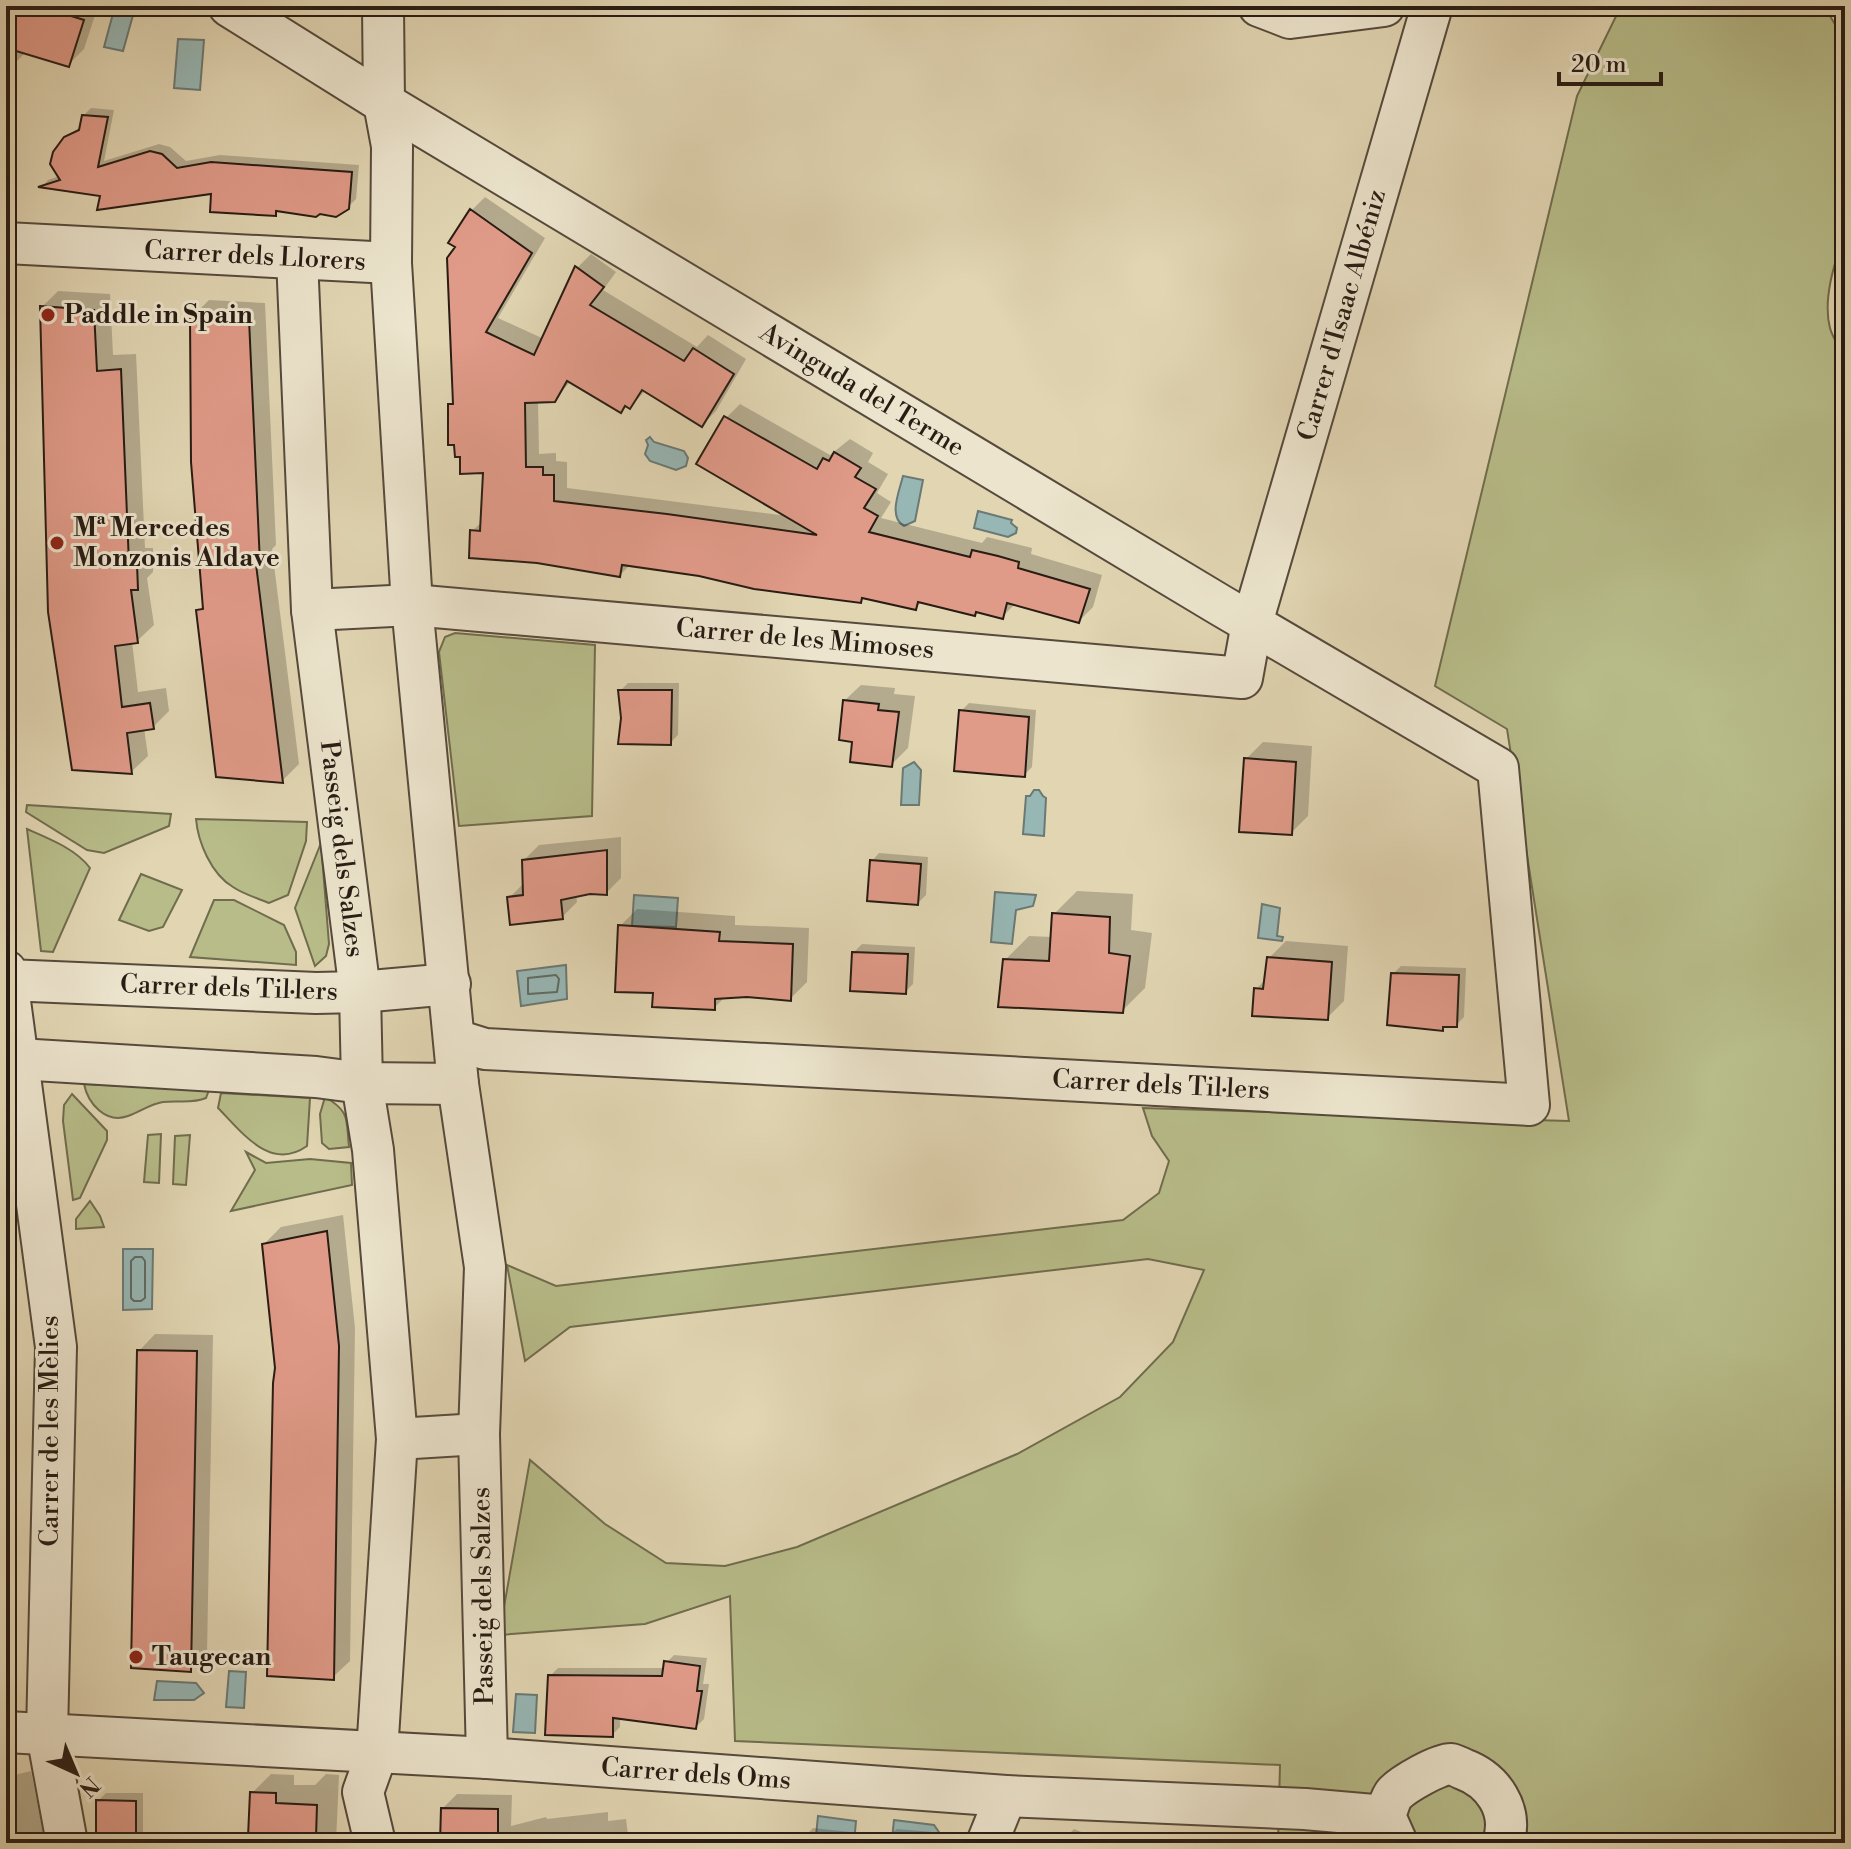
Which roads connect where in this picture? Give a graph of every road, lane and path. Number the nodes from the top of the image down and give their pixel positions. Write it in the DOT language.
graph roads {
  1 [pos="229,6"];
  2 [pos="383,6"];
  3 [pos="1259,6"];
  4 [pos="1384,6"];
  5 [pos="1432,6"];
  6 [pos="384,103"];
  7 [pos="6,243"];
  8 [pos="297,258"];
  9 [pos="391,263"];
  10 [pos="412,605"];
  11 [pos="312,610"];
  12 [pos="1252,623"];
  13 [pos="1498,768"];
  14 [pos="6,971"];
  15 [pos="7,980"];
  16 [pos="450,984"];
  17 [pos="360,992"];
  18 [pos="456,1040"];
  19 [pos="18,1059"];
  20 [pos="362,1083"];
  21 [pos="458,1084"];
  22 [pos="479,1434"];
  23 [pos="397,1439"];
  24 [pos="6,1732"];
  25 [pos="47,1734"];
  26 [pos="377,1753"];
  27 [pos="487,1758"];
  28 [pos="1006,1796"];
  29 [pos="1391,1829"];
  30 [pos="67,1843"];
  31 [pos="375,1843"];
  32 [pos="987,1843"];
  33 [pos="1503,1843"];
  1 -- 6 [label="street, Avinguda del Terme"];
  2 -- 6 [label="street, Carrer dels Llorers"];
  3 -- 4 [label="street"];
  5 -- 12 [label="street, Carrer d'Isaac Albéniz"];
  6 -- 9 [label="street, Carrer dels Llorers"];
  6 -- 12 [label="street, Avinguda del Terme"];
  7 -- 8 [label="street, Carrer dels Llorers"];
  8 -- 9 [label="street, Carrer dels Llorers"];
  8 -- 11 [label="street, Passeig dels Salzes"];
  9 -- 10 [label="street, Passeig dels Salzes"];
  10 -- 11 [label="street, Carrer de les Mimoses"];
  10 -- 12 [label="street, Carrer de les Mimoses"];
  10 -- 16 [label="street, Passeig dels Salzes"];
  11 -- 17 [label="street, Passeig dels Salzes"];
  12 -- 13 [label="street, Avinguda del Terme"];
  13 -- 18 [label="street, Carrer dels Til·lers"];
  14 -- 15 [label="street, Carrer de les Mèlies"];
  15 -- 17 [label="street, Carrer dels Til·lers"];
  15 -- 19 [label="street, Carrer de les Mèlies"];
  16 -- 17 [label="street, Carrer dels Til·lers"];
  16 -- 18 [label="street, Passeig dels Salzes"];
  17 -- 20 [label="street, Passeig dels Salzes"];
  18 -- 21 [label="street, Passeig dels Salzes"];
  19 -- 20 [label="street"];
  19 -- 25 [label="street, Carrer de les Mèlies"];
  20 -- 21 [label="street"];
  20 -- 23 [label="street, Passeig dels Salzes"];
  21 -- 22 [label="street, Passeig dels Salzes"];
  22 -- 23 [label="street"];
  22 -- 27 [label="street, Passeig dels Salzes"];
  23 -- 26 [label="street, Passeig dels Salzes"];
  24 -- 25 [label="street, Carrer dels Oms"];
  25 -- 26 [label="street, Carrer dels Oms"];
  25 -- 30 [label="street, Carrer de les Mèlies"];
  26 -- 27 [label="street, Carrer dels Oms"];
  26 -- 31 [label="street, Passeig dels Salzes"];
  27 -- 28 [label="street, Carrer dels Oms"];
  28 -- 29 [label="street, Carrer dels Oms"];
  28 -- 32 [label="street"];
  29 -- 33 [label="street"];
}
